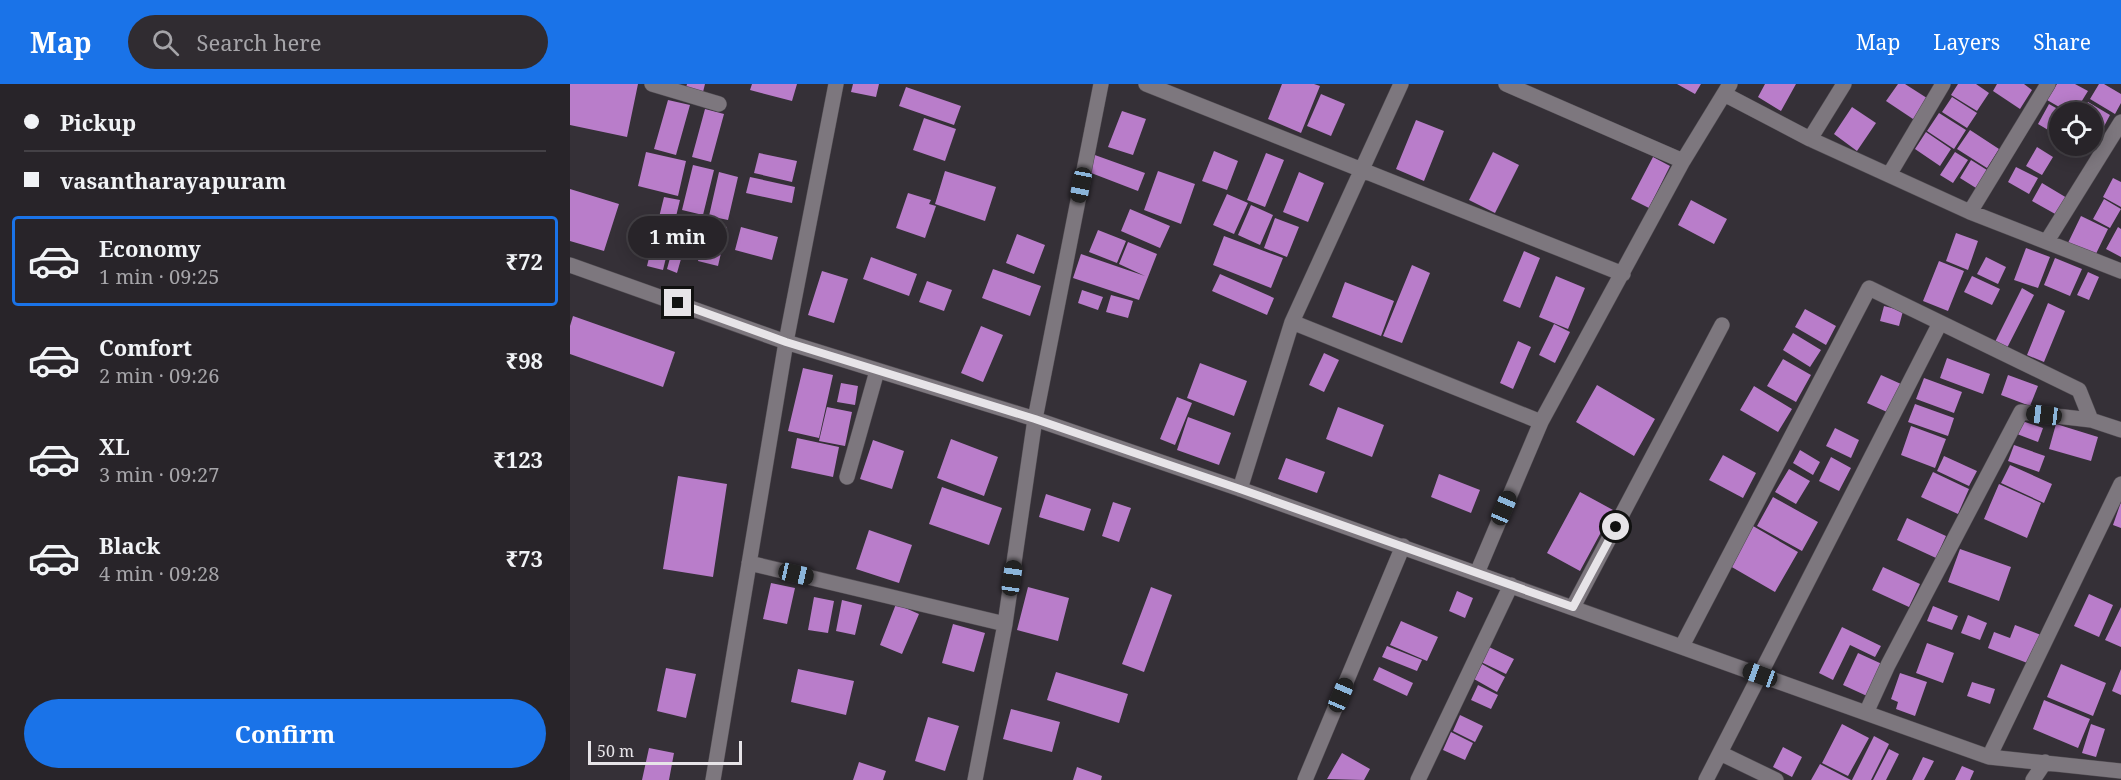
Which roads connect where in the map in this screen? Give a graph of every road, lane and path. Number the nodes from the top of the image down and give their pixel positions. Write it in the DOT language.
graph roads {
  1 [pos="652,84"];
  2 [pos="836,84"];
  3 [pos="1101,84"];
  4 [pos="1146,84"];
  5 [pos="1401,84"];
  6 [pos="1506,84"];
  7 [pos="1844,84"];
  8 [pos="1943,84"];
  9 [pos="2048,84"];
  10 [pos="1727,89"];
  11 [pos="719,104"];
  12 [pos="2121,122"];
  13 [pos="1810,139"];
  14 [pos="1683,161"];
  15 [pos="1360,170"];
  16 [pos="1889,175"];
  17 [pos="1970,212"];
  18 [pos="2047,241"];
  19 [pos="570,265"];
  20 [pos="2121,271"];
  21 [pos="1623,274"];
  22 [pos="1292,322"];
  23 [pos="1940,323"];
  24 [pos="1722,325"];
  25 [pos="786,342"];
  26 [pos="877,371"];
  27 [pos="1035,419"];
  28 [pos="2091,420"];
  29 [pos="1541,422"];
  30 [pos="2121,430"];
  31 [pos="847,477"];
  32 [pos="2121,484"];
  33 [pos="1240,489"];
  34 [pos="1403,546"];
  35 [pos="749,563"];
  36 [pos="1477,573"];
  37 [pos="1511,585"];
  38 [pos="1573,607"];
  39 [pos="1005,624"];
  40 [pos="1682,646"];
  41 [pos="1760,675"];
  42 [pos="1866,713"];
  43 [pos="1720,753"];
  44 [pos="1989,757"];
  45 [pos="2045,762"];
  46 [pos="2121,771"];
  47 [pos="713,780"];
  48 [pos="975,780"];
  49 [pos="1305,780"];
  50 [pos="1418,780"];
  51 [pos="1706,780"];
  52 [pos="1776,780"];
  53 [pos="2033,780"];
  1 -- 11 [label="street"];
  2 -- 25 [label="street"];
  3 -- 27 [label="street"];
  4 -- 15 [label="street"];
  5 -- 15 [label="street"];
  6 -- 14 [label="street"];
  7 -- 13 [label="street"];
  8 -- 16 [label="street"];
  9 -- 17 [label="street"];
  10 -- 13 [label="street"];
  10 -- 14 [label="street"];
  12 -- 18 [label="street"];
  13 -- 16 [label="street"];
  14 -- 21 [label="street"];
  15 -- 21 [label="street"];
  15 -- 22 [label="street"];
  16 -- 17 [label="street"];
  17 -- 18 [label="street"];
  18 -- 20 [label="street"];
  19 -- 25 [label="street"];
  21 -- 29 [label="street"];
  22 -- 29 [label="street"];
  22 -- 33 [label="street"];
  23 -- 28 [label="street"];
  23 -- 40 [label="street"];
  23 -- 41 [label="street"];
  24 -- 38 [label="street"];
  25 -- 26 [label="street"];
  25 -- 35 [label="street"];
  26 -- 27 [label="street"];
  26 -- 31 [label="street"];
  27 -- 33 [label="street"];
  27 -- 39 [label="street"];
  28 -- 30 [label="street"];
  28 -- 42 [label="street"];
  29 -- 36 [label="street"];
  32 -- 44 [label="street"];
  33 -- 34 [label="street"];
  34 -- 36 [label="street"];
  34 -- 49 [label="street"];
  35 -- 39 [label="street"];
  35 -- 47 [label="street"];
  36 -- 37 [label="street"];
  37 -- 38 [label="street"];
  37 -- 50 [label="street"];
  38 -- 40 [label="street"];
  39 -- 48 [label="street"];
  40 -- 41 [label="street"];
  41 -- 42 [label="street"];
  41 -- 43 [label="street"];
  42 -- 44 [label="street"];
  43 -- 51 [label="street"];
  43 -- 52 [label="street"];
  44 -- 45 [label="street"];
  45 -- 46 [label="street"];
  45 -- 53 [label="street"];
}
